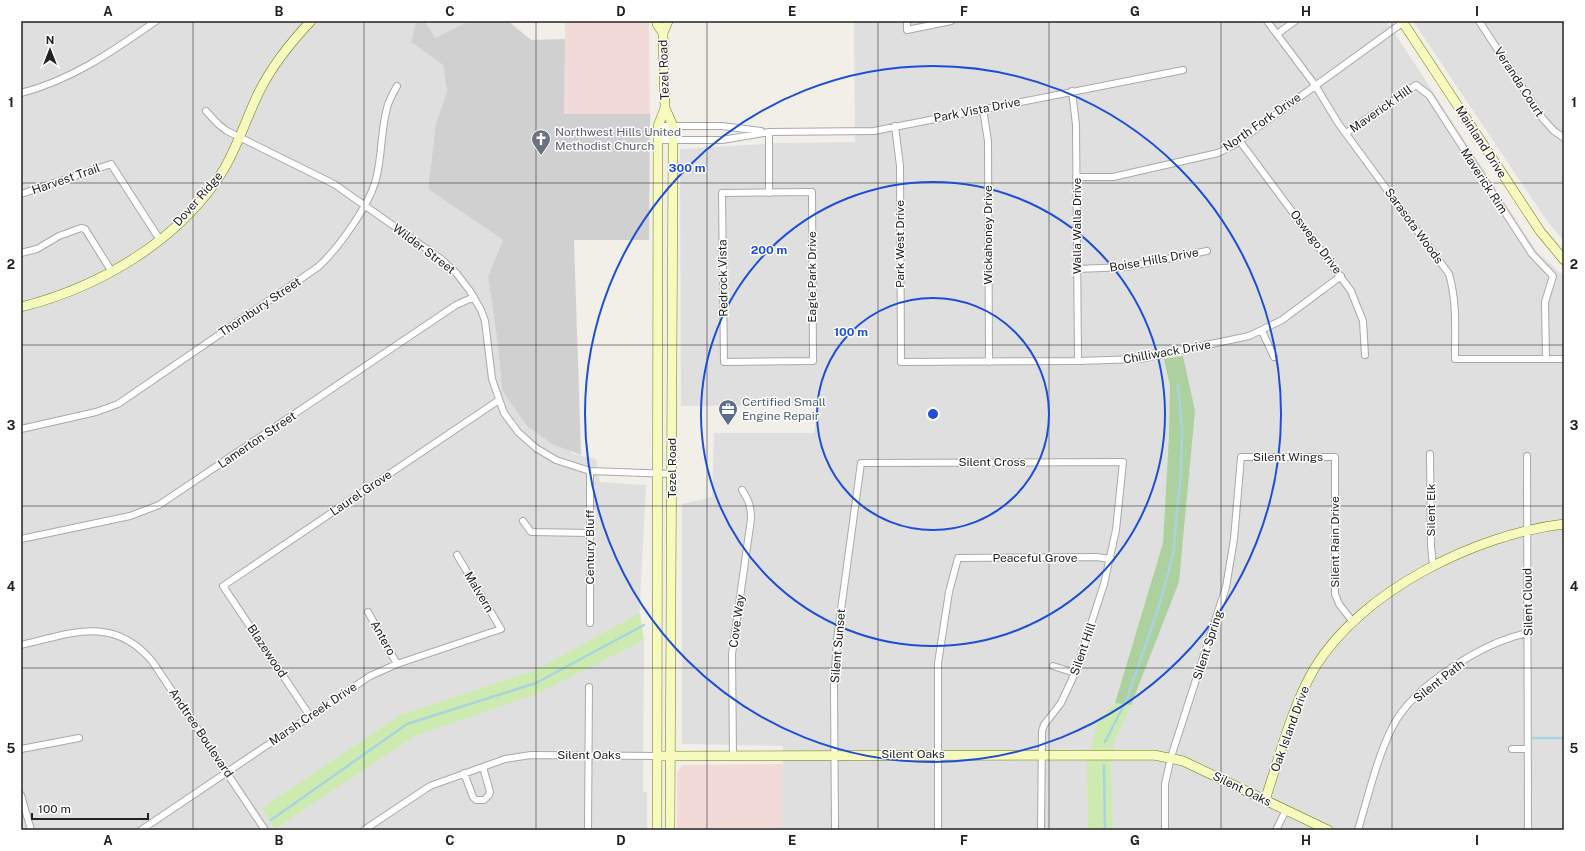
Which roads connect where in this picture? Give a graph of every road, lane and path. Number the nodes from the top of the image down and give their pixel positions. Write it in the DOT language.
graph roads {
  1 [pos="156,21"];
  2 [pos="311,21"];
  3 [pos="657,21"];
  4 [pos="668,21"];
  5 [pos="906,21"];
  6 [pos="951,21"];
  7 [pos="1267,21"];
  8 [pos="1295,21"];
  9 [pos="1403,21"];
  10 [pos="1479,21"];
  11 [pos="663,33"];
  12 [pos="1277,34"];
  13 [pos="1183,70"];
  14 [pos="1315,85"];
  15 [pos="1416,85"];
  16 [pos="397,86"];
  17 [pos="1072,91"];
  18 [pos="21,93"];
  19 [pos="665,108"];
  20 [pos="983,109"];
  21 [pos="206,111"];
  22 [pos="658,126"];
  23 [pos="673,126"];
  24 [pos="895,126"];
  25 [pos="769,132"];
  26 [pos="1346,133"];
  27 [pos="240,137"];
  28 [pos="1564,138"];
  29 [pos="658,140"];
  30 [pos="673,140"];
  31 [pos="1240,140"];
  32 [pos="1076,177"];
  33 [pos="769,193"];
  34 [pos="21,194"];
  35 [pos="364,205"];
  36 [pos="160,240"];
  37 [pos="1207,251"];
  38 [pos="21,253"];
  39 [pos="1564,260"];
  40 [pos="1077,269"];
  41 [pos="112,272"];
  42 [pos="1341,276"];
  43 [pos="474,297"];
  44 [pos="21,307"];
  45 [pos="1262,331"];
  46 [pos="1365,355"];
  47 [pos="1274,357"];
  48 [pos="1546,359"];
  49 [pos="1564,359"];
  50 [pos="1078,361"];
  51 [pos="724,362"];
  52 [pos="901,362"];
  53 [pos="989,362"];
  54 [pos="498,400"];
  55 [pos="21,429"];
  56 [pos="1430,454"];
  57 [pos="1527,456"];
  58 [pos="1241,457"];
  59 [pos="1335,457"];
  60 [pos="1123,462"];
  61 [pos="861,463"];
  62 [pos="590,471"];
  63 [pos="659,474"];
  64 [pos="672,474"];
  65 [pos="742,490"];
  66 [pos="523,521"];
  67 [pos="1564,524"];
  68 [pos="1526,531"];
  69 [pos="590,533"];
  70 [pos="21,539"];
  71 [pos="457,554"];
  72 [pos="1111,559"];
  73 [pos="1434,566"];
  74 [pos="223,586"];
  75 [pos="368,612"];
  76 [pos="1353,622"];
  77 [pos="590,623"];
  78 [pos="501,629"];
  79 [pos="1528,633"];
  80 [pos="21,645"];
  81 [pos="397,664"];
  82 [pos="1053,666"];
  83 [pos="1075,674"];
  84 [pos="589,687"];
  85 [pos="310,716"];
  86 [pos="79,738"];
  87 [pos="21,749"];
  88 [pos="1512,749"];
  89 [pos="1528,749"];
  90 [pos="937,754"];
  91 [pos="1040,754"];
  92 [pos="588,755"];
  93 [pos="733,755"];
  94 [pos="834,755"];
  95 [pos="658,756"];
  96 [pos="671,756"];
  97 [pos="1171,757"];
  98 [pos="483,767"];
  99 [pos="227,772"];
  100 [pos="464,773"];
  101 [pos="21,795"];
  102 [pos="1265,800"];
  103 [pos="1286,810"];
  104 [pos="31,830"];
  105 [pos="141,830"];
  106 [pos="265,830"];
  107 [pos="364,830"];
  108 [pos="588,830"];
  109 [pos="657,830"];
  110 [pos="670,830"];
  111 [pos="835,830"];
  112 [pos="938,830"];
  113 [pos="1041,830"];
  114 [pos="1165,830"];
  115 [pos="1276,830"];
  116 [pos="1328,830"];
  117 [pos="1358,830"];
  118 [pos="1528,830"];
  1 -- 18 [label="street"];
  2 -- 27 [label="main road, Dover Ridge"];
  3 -- 11 [label="main road, Tezel Road"];
  4 -- 11 [label="main road, Tezel Road"];
  5 -- 6 [label="street"];
  7 -- 12 [label="street, Sarasota Woods"];
  8 -- 12 [label="street"];
  9 -- 14 [label="street, North Fork Drive"];
  9 -- 39 [label="main road, Mainland Drive"];
  10 -- 28 [label="street, Veranda Court"];
  11 -- 19 [label="main road, Tezel Road"];
  12 -- 14 [label="street, Sarasota Woods"];
  13 -- 17 [label="street, Park Vista Drive"];
  14 -- 26 [label="street, Sarasota Woods"];
  14 -- 31 [label="street, North Fork Drive"];
  15 -- 26 [label="street, Maverick Hill"];
  15 -- 48 [label="street, Maverick Rim"];
  16 -- 35 [label="street, Thornbury Street"];
  17 -- 20 [label="street, Park Vista Drive"];
  17 -- 32 [label="street, Walla Walla Drive"];
  19 -- 22 [label="main road, Tezel Road"];
  19 -- 23 [label="main road, Tezel Road"];
  20 -- 24 [label="street, Park Vista Drive"];
  20 -- 53 [label="street, Wickahoney Drive"];
  21 -- 27 [label="street, Wilder Street"];
  22 -- 23 [label="street, Park Vista Drive"];
  22 -- 29 [label="main road, Tezel Road"];
  23 -- 25 [label="street, Park Vista Drive"];
  23 -- 30 [label="main road, Tezel Road"];
  24 -- 25 [label="street, Park Vista Drive"];
  24 -- 52 [label="street, Park West Drive"];
  25 -- 30 [label="street, Park Vista Drive"];
  25 -- 33 [label="street"];
  26 -- 48 [label="street, Sarasota Woods"];
  27 -- 35 [label="street, Wilder Street"];
  27 -- 36 [label="main road, Dover Ridge"];
  29 -- 30 [label="street, Park Vista Drive"];
  29 -- 63 [label="main road, Tezel Road"];
  30 -- 64 [label="main road, Tezel Road"];
  31 -- 32 [label="street, North Fork Drive"];
  31 -- 42 [label="street, Oswego Drive"];
  32 -- 40 [label="street, Walla Walla Drive"];
  33 -- 51 [label="street, Redrock Vista"];
  33 -- 51 [label="street, Eagle Park Drive"];
  34 -- 36 [label="street, Harvest Trail"];
  35 -- 43 [label="street, Wilder Street"];
  35 -- 55 [label="street, Thornbury Street"];
  36 -- 41 [label="main road, Dover Ridge"];
  37 -- 40 [label="street, Boise Hills Drive"];
  38 -- 41 [label="street"];
  40 -- 50 [label="street, Walla Walla Drive"];
  41 -- 44 [label="main road, Dover Ridge"];
  42 -- 45 [label="street, Chilliwack Drive"];
  42 -- 46 [label="street, Oswego Drive"];
  43 -- 54 [label="street, Wilder Street"];
  43 -- 70 [label="street, Lamerton Street"];
  45 -- 47 [label="street"];
  45 -- 50 [label="street, Chilliwack Drive"];
  48 -- 49 [label="street, Sarasota Woods"];
  50 -- 53 [label="street, Chilliwack Drive"];
  52 -- 53 [label="street, Chilliwack Drive"];
  54 -- 62 [label="street, Wilder Street"];
  54 -- 74 [label="street, Laurel Grove"];
  56 -- 73 [label="street, Silent Elk"];
  57 -- 68 [label="street, Silent Cloud"];
  58 -- 59 [label="street, Silent Wings"];
  58 -- 97 [label="street, Silent Spring"];
  59 -- 76 [label="street, Silent Rain Drive"];
  60 -- 61 [label="street, Silent Cross"];
  60 -- 72 [label="street, Silent Hill"];
  61 -- 94 [label="street, Silent Sunset"];
  62 -- 63 [label="street, Wilder Street"];
  62 -- 69 [label="street, Century Bluff"];
  63 -- 64 [label="street, Wilder Street"];
  63 -- 95 [label="main road, Tezel Road"];
  64 -- 96 [label="main road, Tezel Road"];
  65 -- 93 [label="street, Cove Way"];
  66 -- 69 [label="street"];
  67 -- 68 [label="main road, Oak Island Drive"];
  68 -- 73 [label="main road, Oak Island Drive"];
  68 -- 79 [label="street, Silent Cloud"];
  69 -- 77 [label="street, Century Bluff"];
  71 -- 78 [label="street, Malvern"];
  72 -- 83 [label="street, Silent Hill"];
  72 -- 90 [label="street, Peaceful Grove"];
  73 -- 76 [label="main road, Oak Island Drive"];
  74 -- 85 [label="street, Blazewood"];
  75 -- 81 [label="street, Antero"];
  76 -- 102 [label="main road, Oak Island Drive"];
  78 -- 81 [label="street, Marsh Creek Drive"];
  79 -- 89 [label="street, Silent Cloud"];
  79 -- 117 [label="street, Silent Path"];
  80 -- 99 [label="street, Andtree Boulevard"];
  81 -- 85 [label="street, Marsh Creek Drive"];
  82 -- 83 [label="street"];
  83 -- 91 [label="street, Silent Hill"];
  84 -- 92 [label="street"];
  85 -- 99 [label="street, Marsh Creek Drive"];
  86 -- 87 [label="street"];
  88 -- 89 [label="street"];
  89 -- 118 [label="street, Silent Cloud"];
  90 -- 91 [label="main road, Silent Oaks"];
  90 -- 94 [label="main road, Silent Oaks"];
  90 -- 112 [label="street"];
  91 -- 97 [label="main road, Silent Oaks"];
  91 -- 113 [label="street, Silent Hill"];
  92 -- 95 [label="street, Silent Oaks"];
  92 -- 98 [label="street, Silent Oaks"];
  92 -- 108 [label="street"];
  93 -- 94 [label="main road, Silent Oaks"];
  93 -- 96 [label="main road, Silent Oaks"];
  94 -- 111 [label="street, Silent Sunset"];
  95 -- 96 [label="main road, Silent Oaks"];
  95 -- 109 [label="main road, Tezel Road"];
  96 -- 110 [label="main road, Tezel Road"];
  97 -- 102 [label="main road, Silent Oaks"];
  97 -- 114 [label="street, Silent Spring"];
  98 -- 100 [label="street, Silent Oaks"];
  98 -- 100 [label="street"];
  99 -- 105 [label="street, Marsh Creek Drive"];
  99 -- 106 [label="street, Andtree Boulevard"];
  100 -- 107 [label="street, Silent Oaks"];
  101 -- 104 [label="street"];
  102 -- 103 [label="main road, Silent Oaks"];
  103 -- 115 [label="street"];
  103 -- 116 [label="main road, Silent Oaks"];
}
